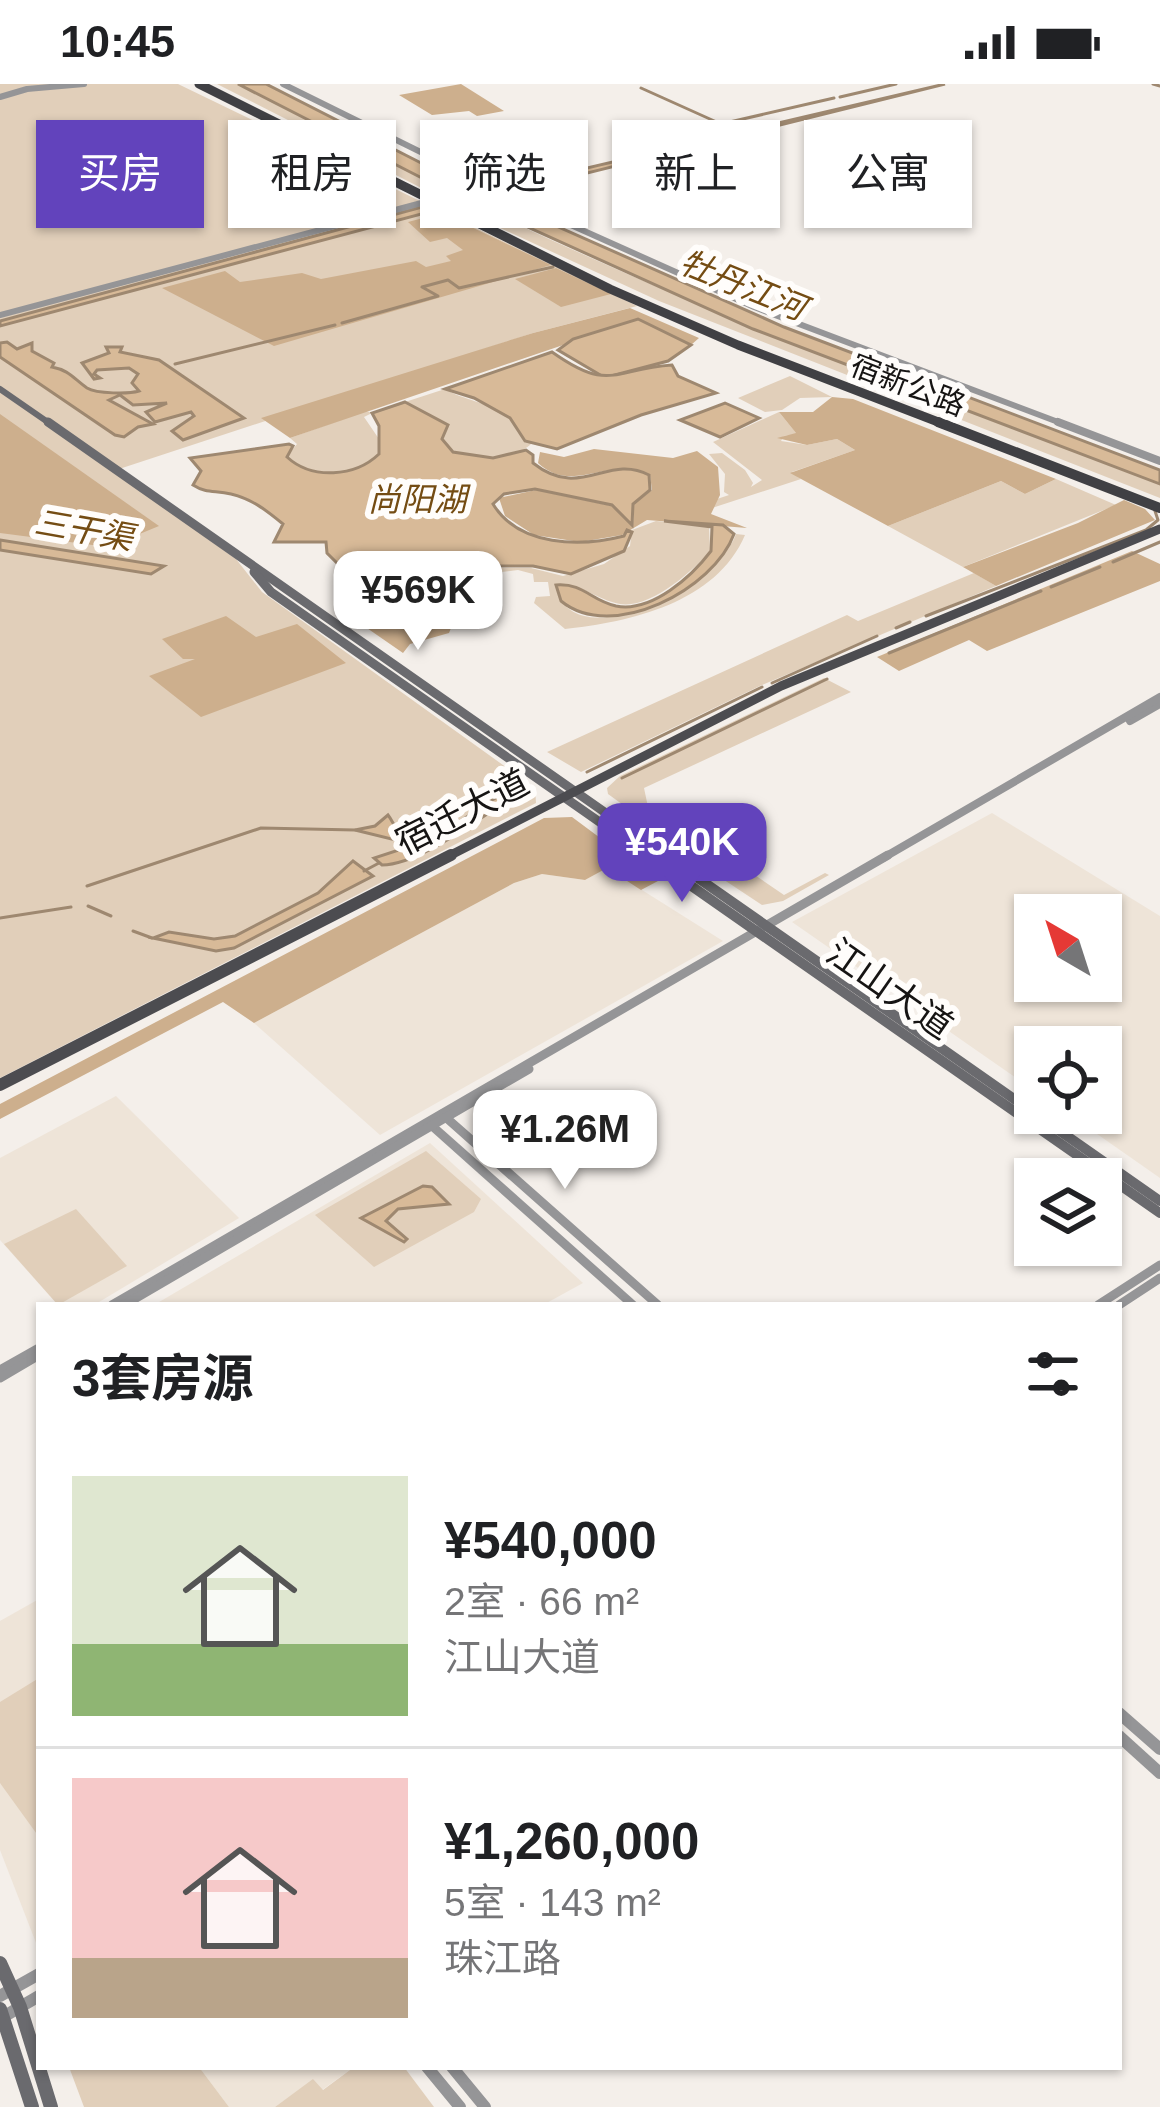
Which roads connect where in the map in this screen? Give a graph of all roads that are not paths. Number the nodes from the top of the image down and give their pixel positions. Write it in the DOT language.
graph roads {
  1 [pos="84,84"];
  2 [pos="200,84"];
  3 [pos="210,84"];
  4 [pos="284,84"];
  5 [pos="0,97"];
  6 [pos="420,194"];
  7 [pos="420,195"];
  8 [pos="420,210"];
  9 [pos="491,228"];
  10 [pos="0,315"];
  11 [pos="0,388"];
  12 [pos="1160,461"];
  13 [pos="1158,506"];
  14 [pos="1159,533"];
  15 [pos="1160,700"];
  16 [pos="569,794"];
  17 [pos="763,927"];
  18 [pos="0,1088"];
  19 [pos="443,1115"];
  20 [pos="429,1124"];
  21 [pos="1160,1201"];
  22 [pos="1160,1213"];
  23 [pos="1160,1265"];
  24 [pos="1160,1278"];
  25 [pos="117,1302"];
  26 [pos="129,1302"];
  27 [pos="630,1302"];
  28 [pos="655,1302"];
  29 [pos="1103,1302"];
  30 [pos="1122,1303"];
  31 [pos="36,1354"];
  32 [pos="0,1374"];
  33 [pos="1122,1716"];
  34 [pos="1122,1739"];
  35 [pos="1160,1749"];
  36 [pos="1160,1773"];
  37 [pos="0,1963"];
  38 [pos="36,1976"];
  39 [pos="5,1993"];
  40 [pos="36,1998"];
  41 [pos="20,2007"];
  42 [pos="1,2013"];
  43 [pos="36,2059"];
  44 [pos="40,2070"];
  45 [pos="430,2070"];
  46 [pos="454,2070"];
  47 [pos="32,2107"];
  48 [pos="51,2107"];
  49 [pos="460,2107"];
  50 [pos="484,2107"];
  1 -- 5 [label="street"];
  2 -- 7 [label="highway, 宿新公路"];
  3 -- 6 [label="highway, 宿新公路"];
  4 -- 12 [label="street"];
  8 -- 10 [label="street"];
  9 -- 13 [label="highway, 宿新公路"];
  11 -- 16 [label="main road, 江山大道"];
  14 -- 16 [label="main road, 宿迁大道"];
  14 -- 16 [label="main road, 宿迁大道"];
  15 -- 17 [label="street"];
  16 -- 17 [label="main road, 江山大道"];
  16 -- 18 [label="main road, 宿迁大道"];
  17 -- 19 [label="street"];
  17 -- 21 [label="main road, 江山大道"];
  17 -- 22 [label="main road, 江山大道"];
  19 -- 20 [label="street"];
  19 -- 28 [label="street"];
  20 -- 25 [label="street"];
  20 -- 26 [label="street"];
  20 -- 27 [label="street"];
  23 -- 29 [label="street"];
  24 -- 30 [label="street"];
  31 -- 32 [label="street"];
  33 -- 35 [label="street"];
  34 -- 36 [label="street"];
  37 -- 39 [label="main road"];
  38 -- 39 [label="street"];
  39 -- 41 [label="main road"];
  40 -- 41 [label="street"];
  41 -- 42 [label="street"];
  41 -- 43 [label="main road"];
  42 -- 47 [label="main road"];
  44 -- 48 [label="main road"];
  45 -- 49 [label="street"];
  46 -- 50 [label="street"];
}
